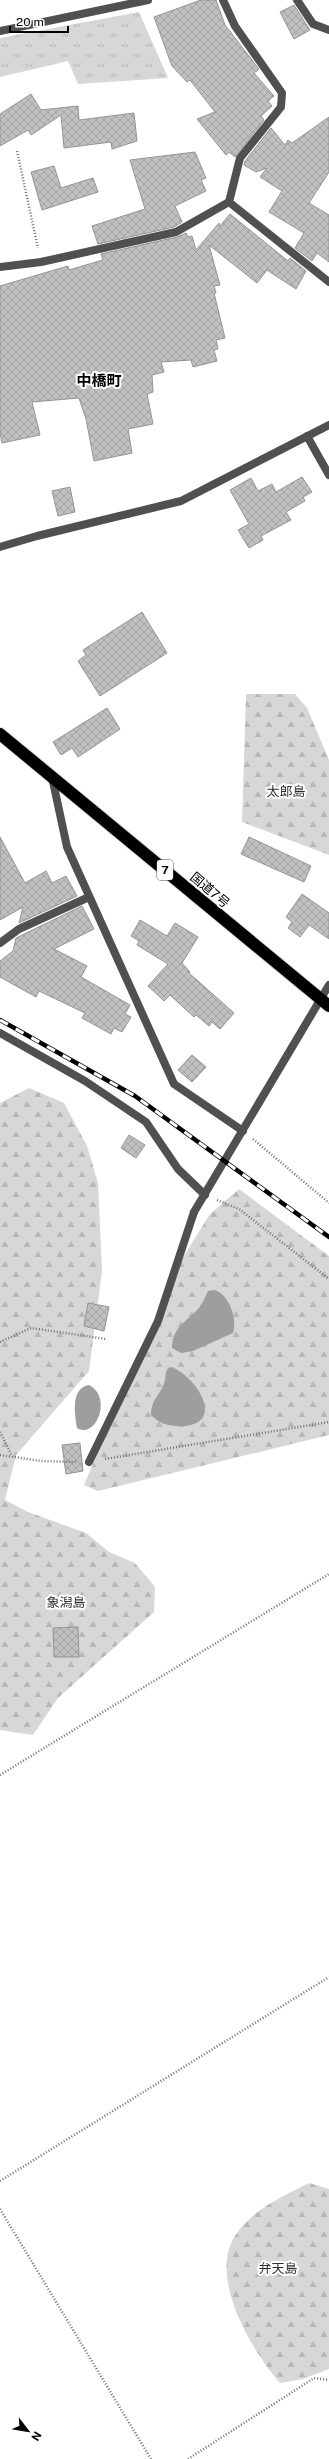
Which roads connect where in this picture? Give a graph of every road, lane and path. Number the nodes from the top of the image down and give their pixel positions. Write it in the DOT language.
graph roads {
  1 [pos="148,0"];
  2 [pos="223,0"];
  3 [pos="297,0"];
  4 [pos="329,30"];
  5 [pos="0,31"];
  6 [pos="17,151"];
  7 [pos="229,202"];
  8 [pos="41,262"];
  9 [pos="0,267"];
  10 [pos="329,282"];
  11 [pos="329,425"];
  12 [pos="306,436"];
  13 [pos="329,475"];
  14 [pos="0,547"];
  15 [pos="0,734"];
  16 [pos="52,776"];
  17 [pos="89,897"];
  18 [pos="0,943"];
  19 [pos="329,985"];
  20 [pos="325,1002"];
  21 [pos="0,1033"];
  22 [pos="243,1131"];
  23 [pos="205,1195"];
  24 [pos="329,1203"];
  25 [pos="329,1279"];
  26 [pos="106,1339"];
  27 [pos="0,1342"];
  28 [pos="329,1422"];
  29 [pos="0,1432"];
  30 [pos="0,1455"];
  31 [pos="12,1457"];
  32 [pos="90,1462"];
  33 [pos="329,1574"];
  34 [pos="0,1775"];
  35 [pos="329,1977"];
  36 [pos="0,2181"];
  37 [pos="0,2209"];
  38 [pos="329,2380"];
  39 [pos="151,2459"];
  40 [pos="188,2459"];
  1 -- 5 [label="street"];
  2 -- 7 [label="street"];
  3 -- 4 [label="street"];
  6 -- 8 [label="path"];
  7 -- 8 [label="street"];
  7 -- 10 [label="street"];
  8 -- 9 [label="street"];
  11 -- 12 [label="street"];
  12 -- 13 [label="street"];
  12 -- 14 [label="street"];
  15 -- 16 [label="highway, 国道7号 / 7"];
  16 -- 17 [label="street"];
  16 -- 20 [label="highway, 国道7号 / 7"];
  17 -- 18 [label="street"];
  17 -- 22 [label="street"];
  19 -- 20 [label="street"];
  20 -- 22 [label="street"];
  21 -- 23 [label="street"];
  22 -- 23 [label="street"];
  22 -- 24 [label="path"];
  23 -- 25 [label="path"];
  23 -- 32 [label="street"];
  26 -- 27 [label="path"];
  28 -- 32 [label="path"];
  29 -- 31 [label="path"];
  30 -- 31 [label="path"];
  31 -- 32 [label="path"];
  33 -- 34 [label="path"];
  35 -- 36 [label="path"];
  37 -- 39 [label="path"];
  38 -- 40 [label="path"];
}
